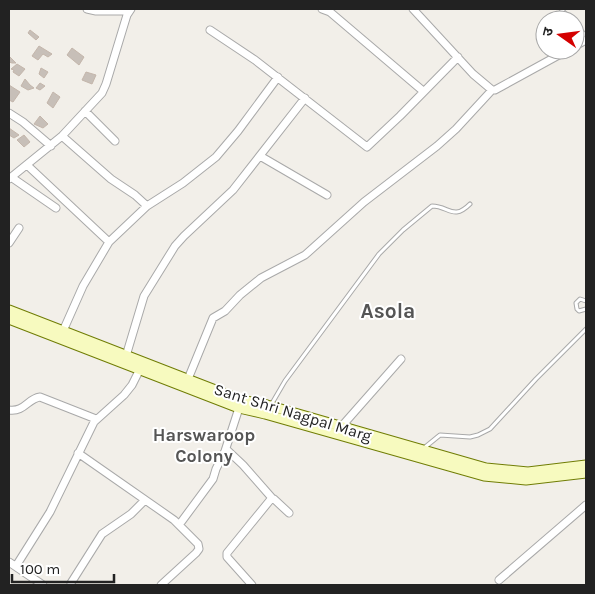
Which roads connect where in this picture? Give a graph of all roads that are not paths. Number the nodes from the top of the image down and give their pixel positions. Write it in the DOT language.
graph roads {
  1 [pos="87,9"];
  2 [pos="322,9"];
  3 [pos="413,9"];
  4 [pos="130,10"];
  5 [pos="210,30"];
  6 [pos="458,57"];
  7 [pos="550,60"];
  8 [pos="278,77"];
  9 [pos="492,90"];
  10 [pos="423,91"];
  11 [pos="305,98"];
  12 [pos="85,111"];
  13 [pos="9,114"];
  14 [pos="62,136"];
  15 [pos="115,141"];
  16 [pos="51,146"];
  17 [pos="260,156"];
  18 [pos="27,165"];
  19 [pos="10,178"];
  20 [pos="327,195"];
  21 [pos="470,204"];
  22 [pos="147,206"];
  23 [pos="56,208"];
  24 [pos="19,228"];
  25 [pos="109,242"];
  26 [pos="9,243"];
  27 [pos="586,301"];
  28 [pos="9,310"];
  29 [pos="586,311"];
  30 [pos="9,319"];
  31 [pos="586,328"];
  32 [pos="62,331"];
  33 [pos="126,356"];
  34 [pos="401,359"];
  35 [pos="140,369"];
  36 [pos="188,379"];
  37 [pos="270,406"];
  38 [pos="239,408"];
  39 [pos="9,410"];
  40 [pos="96,419"];
  41 [pos="341,427"];
  42 [pos="226,448"];
  43 [pos="422,450"];
  44 [pos="78,453"];
  45 [pos="586,465"];
  46 [pos="586,473"];
  47 [pos="272,498"];
  48 [pos="145,500"];
  49 [pos="586,505"];
  50 [pos="289,513"];
  51 [pos="180,525"];
  52 [pos="12,564"];
  53 [pos="499,580"];
  54 [pos="43,585"];
  55 [pos="71,585"];
  56 [pos="161,585"];
  57 [pos="252,585"];
  1 -- 4 [label="street"];
  2 -- 10 [label="street"];
  3 -- 6 [label="street"];
  4 -- 12 [label="street"];
  5 -- 8 [label="street"];
  6 -- 9 [label="street"];
  6 -- 10 [label="street"];
  7 -- 9 [label="street"];
  8 -- 11 [label="street"];
  8 -- 22 [label="street"];
  9 -- 36 [label="street"];
  10 -- 11 [label="street"];
  11 -- 17 [label="street"];
  12 -- 14 [label="street"];
  12 -- 15 [label="street"];
  13 -- 16 [label="street"];
  14 -- 16 [label="street"];
  14 -- 22 [label="street"];
  16 -- 18 [label="street"];
  17 -- 20 [label="street"];
  17 -- 33 [label="street"];
  18 -- 19 [label="street"];
  18 -- 25 [label="street"];
  19 -- 23 [label="street"];
  21 -- 37 [label="lane"];
  22 -- 25 [label="street"];
  24 -- 26 [label="street"];
  25 -- 32 [label="street"];
  27 -- 29 [label="lane"];
  28 -- 32 [label="main road, Sant Shri Nagpal Marg"];
  30 -- 35 [label="main road, Sant Shri Nagpal Marg"];
  31 -- 43 [label="lane"];
  32 -- 33 [label="main road, Sant Shri Nagpal Marg"];
  33 -- 36 [label="main road, Sant Shri Nagpal Marg"];
  34 -- 41 [label="street"];
  35 -- 38 [label="main road, Sant Shri Nagpal Marg"];
  35 -- 40 [label="street"];
  36 -- 37 [label="main road, Sant Shri Nagpal Marg"];
  37 -- 41 [label="main road, Sant Shri Nagpal Marg"];
  38 -- 42 [label="street"];
  38 -- 46 [label="main road, Sant Shri Nagpal Marg"];
  39 -- 40 [label="street"];
  40 -- 44 [label="street"];
  41 -- 43 [label="main road, Sant Shri Nagpal Marg"];
  42 -- 47 [label="street"];
  42 -- 51 [label="street"];
  43 -- 45 [label="main road, Sant Shri Nagpal Marg"];
  44 -- 48 [label="street"];
  44 -- 52 [label="street"];
  47 -- 50 [label="street"];
  47 -- 57 [label="street"];
  48 -- 51 [label="street"];
  48 -- 55 [label="street"];
  49 -- 53 [label="street"];
  51 -- 56 [label="street"];
  52 -- 54 [label="street"];
}
